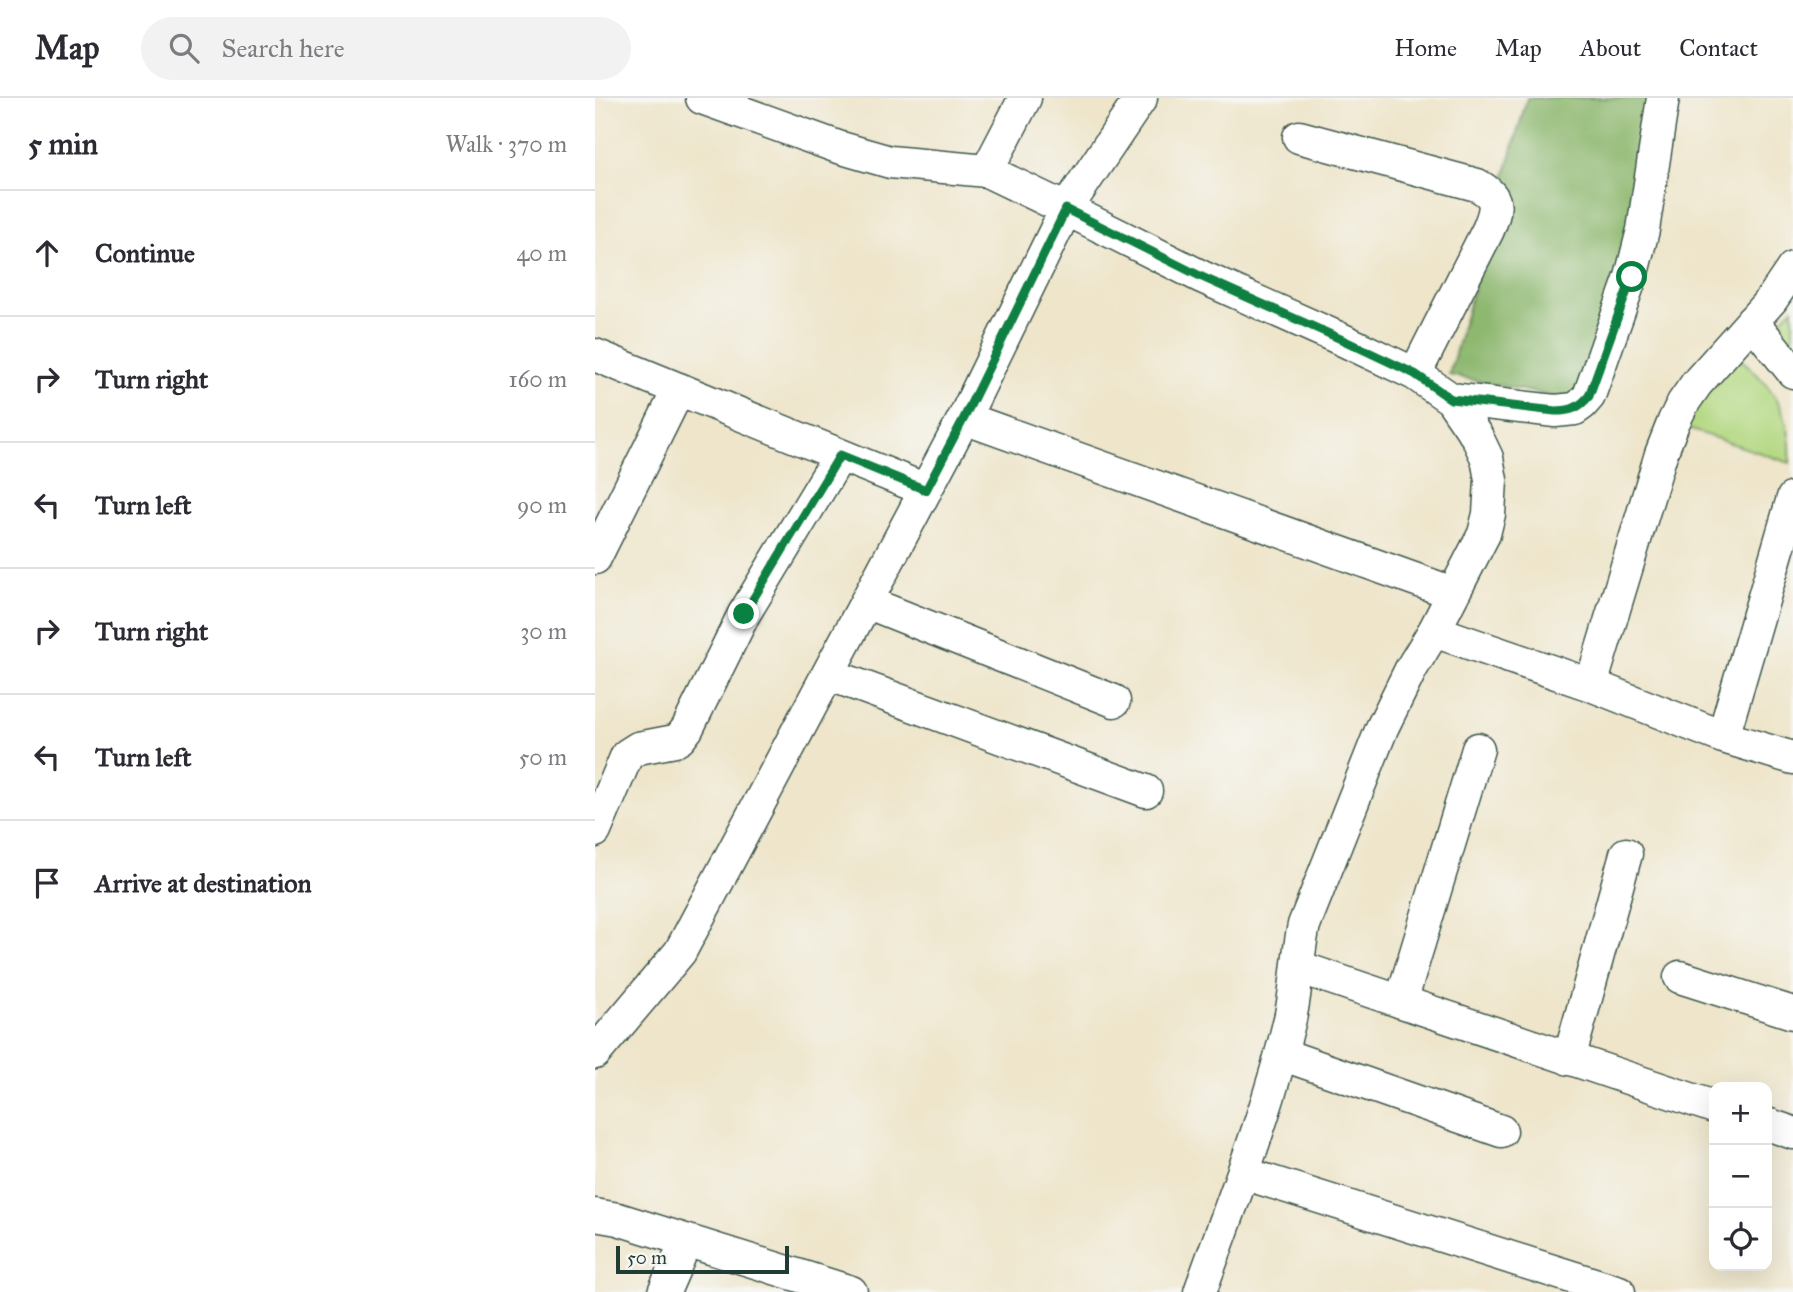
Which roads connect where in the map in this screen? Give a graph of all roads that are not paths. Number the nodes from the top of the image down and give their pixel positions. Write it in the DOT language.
graph roads {
  1 [pos="702,98"];
  2 [pos="1025,98"];
  3 [pos="1141,98"];
  4 [pos="1663,98"];
  5 [pos="1299,137"];
  6 [pos="987,172"];
  7 [pos="1066,209"];
  8 [pos="1793,268"];
  9 [pos="1752,321"];
  10 [pos="595,355"];
  11 [pos="1793,372"];
  12 [pos="1415,374"];
  13 [pos="679,389"];
  14 [pos="1451,399"];
  15 [pos="964,418"];
  16 [pos="840,455"];
  17 [pos="926,490"];
  18 [pos="1793,498"];
  19 [pos="595,558"];
  20 [pos="1453,593"];
  21 [pos="866,602"];
  22 [pos="1434,631"];
  23 [pos="828,674"];
  24 [pos="1591,685"];
  25 [pos="1114,701"];
  26 [pos="1723,737"];
  27 [pos="1479,749"];
  28 [pos="1793,758"];
  29 [pos="1146,791"];
  30 [pos="595,831"];
  31 [pos="1626,854"];
  32 [pos="1298,967"];
  33 [pos="1680,977"];
  34 [pos="1401,1002"];
  35 [pos="1793,1013"];
  36 [pos="595,1053"];
  37 [pos="1281,1054"];
  38 [pos="1569,1059"];
  39 [pos="1709,1105"];
  40 [pos="1772,1126"];
  41 [pos="1501,1131"];
  42 [pos="1793,1133"];
  43 [pos="1243,1173"];
  44 [pos="595,1215"];
  45 [pos="686,1241"];
  46 [pos="834,1289"];
  47 [pos="664,1292"];
  48 [pos="1200,1292"];
  49 [pos="1619,1292"];
  1 -- 6 [label="street"];
  2 -- 6 [label="street"];
  3 -- 7 [label="street"];
  4 -- 14 [label="street"];
  5 -- 12 [label="street"];
  6 -- 7 [label="street"];
  7 -- 12 [label="street"];
  7 -- 15 [label="street"];
  8 -- 9 [label="street"];
  9 -- 11 [label="street"];
  9 -- 24 [label="street"];
  10 -- 13 [label="street"];
  12 -- 14 [label="street"];
  13 -- 16 [label="street"];
  13 -- 19 [label="street"];
  14 -- 20 [label="street"];
  15 -- 17 [label="street"];
  15 -- 20 [label="street"];
  16 -- 17 [label="street"];
  16 -- 30 [label="street"];
  17 -- 21 [label="street"];
  18 -- 26 [label="street"];
  20 -- 22 [label="street"];
  21 -- 23 [label="street"];
  21 -- 25 [label="street"];
  22 -- 24 [label="street"];
  22 -- 32 [label="street"];
  23 -- 29 [label="street"];
  23 -- 36 [label="street"];
  24 -- 26 [label="street"];
  26 -- 28 [label="street"];
  27 -- 34 [label="street"];
  31 -- 38 [label="street"];
  32 -- 34 [label="street"];
  32 -- 37 [label="street"];
  33 -- 35 [label="street"];
  34 -- 38 [label="street"];
  37 -- 41 [label="street"];
  37 -- 43 [label="street"];
  38 -- 39 [label="street"];
  40 -- 42 [label="street"];
  43 -- 48 [label="street"];
  43 -- 49 [label="street"];
  44 -- 45 [label="street"];
  45 -- 46 [label="street"];
  45 -- 47 [label="street"];
}
